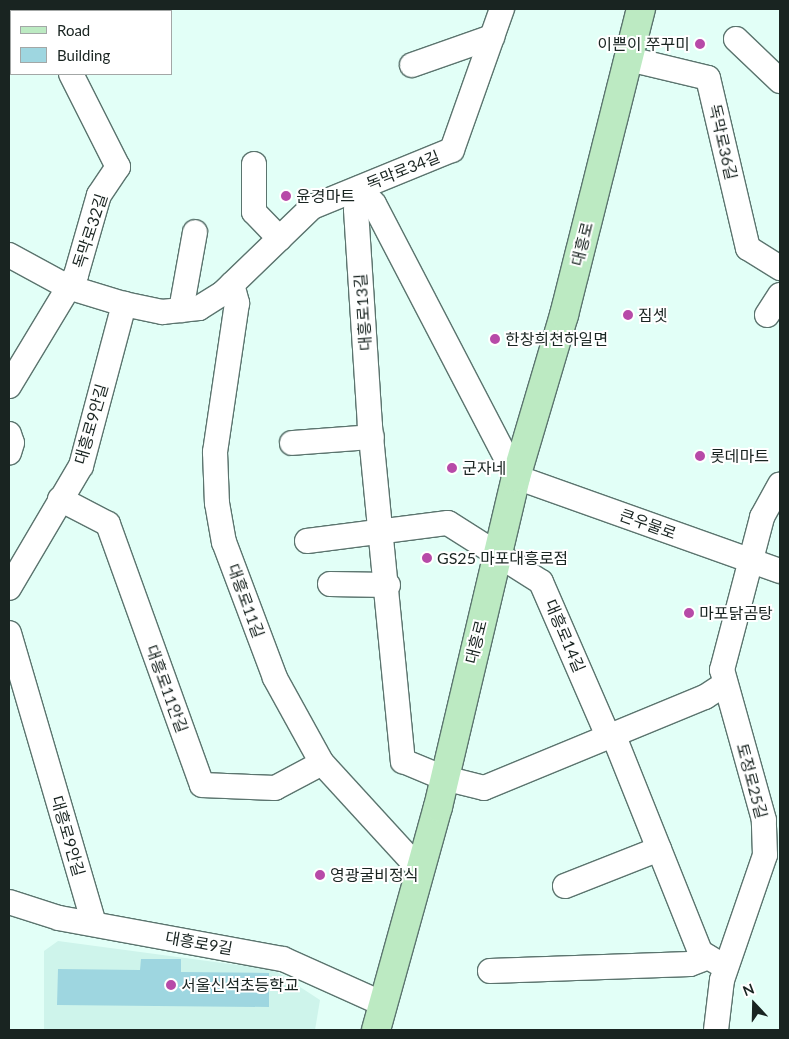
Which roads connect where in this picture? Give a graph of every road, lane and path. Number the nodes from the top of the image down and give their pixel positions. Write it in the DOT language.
graph roads {
  1 [pos="502,9"];
  2 [pos="641,9"];
  3 [pos="492,37"];
  4 [pos="736,39"];
  5 [pos="629,59"];
  6 [pos="412,64"];
  7 [pos="72,75"];
  8 [pos="780,81"];
  9 [pos="254,164"];
  10 [pos="360,188"];
  11 [pos="195,232"];
  12 [pos="280,239"];
  13 [pos="9,255"];
  14 [pos="780,268"];
  15 [pos="232,284"];
  16 [pos="68,287"];
  17 [pos="780,295"];
  18 [pos="124,304"];
  19 [pos="181,310"];
  20 [pos="767,315"];
  21 [pos="9,386"];
  22 [pos="9,434"];
  23 [pos="372,436"];
  24 [pos="292,443"];
  25 [pos="9,454"];
  26 [pos="516,477"];
  27 [pos="780,485"];
  28 [pos="60,499"];
  29 [pos="382,533"];
  30 [pos="307,541"];
  31 [pos="497,556"];
  32 [pos="753,561"];
  33 [pos="780,571"];
  34 [pos="330,584"];
  35 [pos="388,585"];
  36 [pos="9,588"];
  37 [pos="9,633"];
  38 [pos="725,684"];
  39 [pos="611,737"];
  40 [pos="322,762"];
  41 [pos="444,778"];
  42 [pos="772,820"];
  43 [pos="659,849"];
  44 [pos="420,870"];
  45 [pos="565,886"];
  46 [pos="9,902"];
  47 [pos="94,924"];
  48 [pos="717,962"];
  49 [pos="490,971"];
  50 [pos="383,1004"];
  51 [pos="376,1030"];
  52 [pos="716,1030"];
  1 -- 3 [label="street, 독막로34길"];
  2 -- 5 [label="main road, 대흥로"];
  3 -- 6 [label="street"];
  3 -- 10 [label="street, 독막로34길"];
  4 -- 8 [label="street"];
  5 -- 14 [label="street, 독막로36길"];
  5 -- 26 [label="main road, 대흥로"];
  7 -- 16 [label="street, 독막로32길"];
  9 -- 12 [label="street"];
  10 -- 12 [label="street, 독막로34길"];
  10 -- 23 [label="street, 대흥로13길"];
  10 -- 26 [label="street"];
  11 -- 19 [label="street"];
  12 -- 15 [label="street, 독막로34길"];
  13 -- 16 [label="street, 독막로34길"];
  15 -- 19 [label="street, 독막로34길"];
  15 -- 40 [label="street, 대흥로11길"];
  16 -- 18 [label="street, 독막로34길"];
  16 -- 21 [label="street, 독막로32길"];
  17 -- 20 [label="street"];
  18 -- 19 [label="street, 독막로34길"];
  18 -- 28 [label="street, 대흥로9안길"];
  22 -- 25 [label="street"];
  23 -- 24 [label="street"];
  23 -- 29 [label="street, 대흥로13길"];
  26 -- 31 [label="main road, 대흥로"];
  26 -- 32 [label="street, 큰우물로"];
  27 -- 32 [label="street, 토정로25길"];
  28 -- 36 [label="street, 대흥로9안길"];
  28 -- 40 [label="street, 대흥로11안길"];
  29 -- 30 [label="street"];
  29 -- 31 [label="street, 대흥로14길"];
  29 -- 35 [label="street, 대흥로13길"];
  31 -- 39 [label="street, 대흥로14길"];
  31 -- 41 [label="main road, 대흥로"];
  32 -- 33 [label="street, 큰우물로"];
  32 -- 38 [label="street, 토정로25길"];
  34 -- 35 [label="street"];
  35 -- 41 [label="street, 대흥로13길"];
  37 -- 47 [label="street, 대흥로9안길"];
  38 -- 39 [label="street"];
  38 -- 42 [label="street, 토정로25길"];
  39 -- 41 [label="street"];
  39 -- 43 [label="street, 대흥로14길"];
  40 -- 44 [label="street, 대흥로11길"];
  41 -- 44 [label="main road, 대흥로"];
  42 -- 48 [label="street, 토정로25길"];
  43 -- 45 [label="street"];
  43 -- 48 [label="street, 대흥로14길"];
  44 -- 50 [label="main road, 대흥로"];
  46 -- 47 [label="street, 대흥로9길"];
  47 -- 50 [label="street, 대흥로9길"];
  48 -- 49 [label="street"];
  48 -- 52 [label="street, 토정로25길"];
  50 -- 51 [label="main road, 대흥로"];
}
